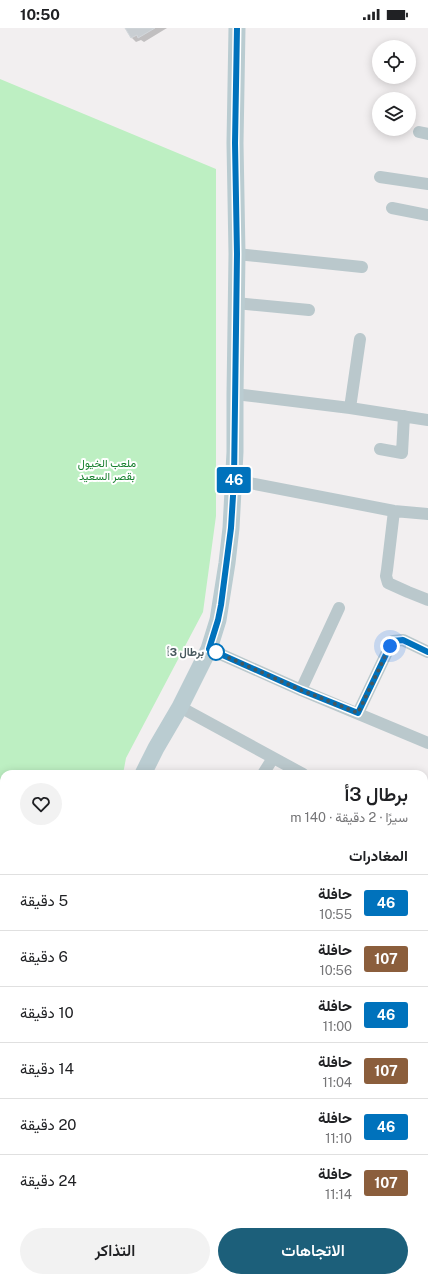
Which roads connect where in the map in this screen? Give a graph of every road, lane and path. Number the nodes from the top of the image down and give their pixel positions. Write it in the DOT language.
graph roads {
  1 [pos="237,28"];
  2 [pos="380,177"];
  3 [pos="428,184"];
  4 [pos="392,208"];
  5 [pos="428,214"];
  6 [pos="237,254"];
  7 [pos="362,267"];
  8 [pos="236,303"];
  9 [pos="309,310"];
  10 [pos="360,339"];
  11 [pos="235,394"];
  12 [pos="350,408"];
  13 [pos="404,416"];
  14 [pos="428,420"];
  15 [pos="380,449"];
  16 [pos="234,480"];
  17 [pos="394,511"];
  18 [pos="428,514"];
  19 [pos="428,600"];
  20 [pos="339,608"];
  21 [pos="209,649"];
  22 [pos="428,652"];
  23 [pos="301,690"];
  24 [pos="180,707"];
  25 [pos="358,713"];
  26 [pos="428,743"];
  27 [pos="273,758"];
  28 [pos="145,770"];
  29 [pos="266,770"];
  30 [pos="296,770"];
  1 -- 6 [label="street"];
  2 -- 3 [label="street"];
  4 -- 5 [label="street"];
  6 -- 7 [label="street"];
  6 -- 8 [label="street"];
  8 -- 9 [label="street"];
  8 -- 11 [label="street"];
  10 -- 12 [label="street"];
  11 -- 12 [label="street"];
  11 -- 16 [label="street"];
  12 -- 13 [label="street"];
  13 -- 14 [label="street"];
  13 -- 15 [label="street"];
  16 -- 17 [label="street"];
  16 -- 21 [label="street"];
  17 -- 18 [label="street"];
  17 -- 19 [label="street"];
  20 -- 23 [label="street"];
  21 -- 23 [label="street"];
  21 -- 24 [label="street"];
  22 -- 25 [label="street"];
  23 -- 25 [label="street"];
  24 -- 27 [label="street"];
  24 -- 28 [label="street"];
  25 -- 26 [label="street"];
  27 -- 29 [label="street"];
  27 -- 30 [label="street"];
}
